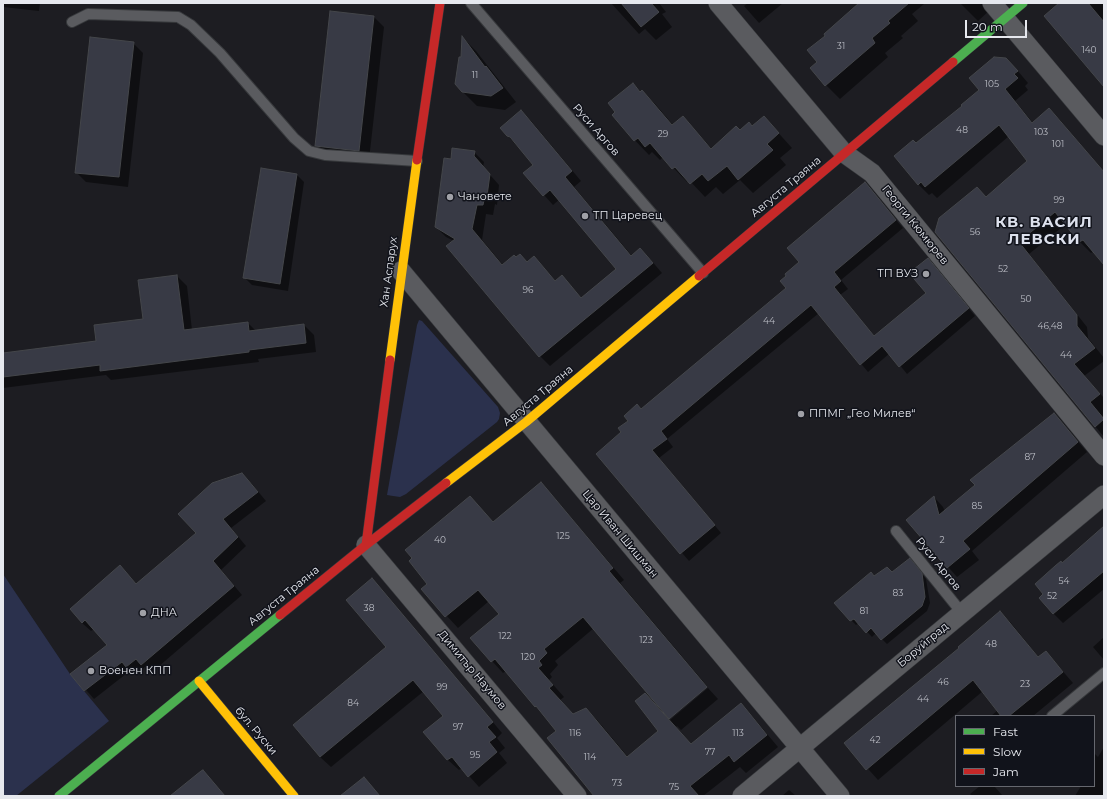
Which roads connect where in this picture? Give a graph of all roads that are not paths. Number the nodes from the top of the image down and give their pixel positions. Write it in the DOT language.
graph roads {
  1 [pos="440,3"];
  2 [pos="471,3"];
  3 [pos="718,3"];
  4 [pos="992,3"];
  5 [pos="1023,3"];
  6 [pos="1005,18"];
  7 [pos="72,22"];
  8 [pos="1104,136"];
  9 [pos="844,153"];
  10 [pos="417,161"];
  11 [pos="400,271"];
  12 [pos="702,273"];
  13 [pos="526,422"];
  14 [pos="1104,456"];
  15 [pos="1104,495"];
  16 [pos="896,531"];
  17 [pos="366,544"];
  18 [pos="962,613"];
  19 [pos="1104,673"];
  20 [pos="199,681"];
  21 [pos="1053,715"];
  22 [pos="799,748"];
  23 [pos="60,796"];
  24 [pos="294,796"];
  25 [pos="577,796"];
  26 [pos="742,796"];
  27 [pos="840,796"];
  1 -- 10 [label="street, Хан Аспарух"];
  2 -- 12 [label="lane, Руси Аргов"];
  3 -- 9 [label="street, Георги Кюмюрев"];
  4 -- 6 [label="street"];
  5 -- 6 [label="street, Августа Траяна"];
  6 -- 8 [label="street"];
  6 -- 9 [label="street, Августа Траяна"];
  7 -- 10 [label="lane"];
  9 -- 12 [label="street, Августа Траяна"];
  9 -- 14 [label="street, Георги Кюмюрев"];
  10 -- 11 [label="street, Хан Аспарух"];
  11 -- 13 [label="street, Цар Иван Шишман"];
  11 -- 17 [label="street, Хан Аспарух"];
  12 -- 13 [label="street, Августа Траяна"];
  13 -- 17 [label="street, Августа Траяна"];
  13 -- 22 [label="street, Цар Иван Шишман"];
  15 -- 18 [label="street, Боруйград"];
  16 -- 18 [label="lane, Руси Аргов"];
  17 -- 20 [label="street, Августа Траяна"];
  17 -- 25 [label="street, Димитър Наумов"];
  18 -- 22 [label="street, Боруйград"];
  19 -- 21 [label="lane"];
  20 -- 23 [label="street, Августа Траяна"];
  20 -- 24 [label="street, бул. Руски"];
  22 -- 26 [label="street, Боруйград"];
  22 -- 27 [label="street, Цар Иван Шишман"];
}
